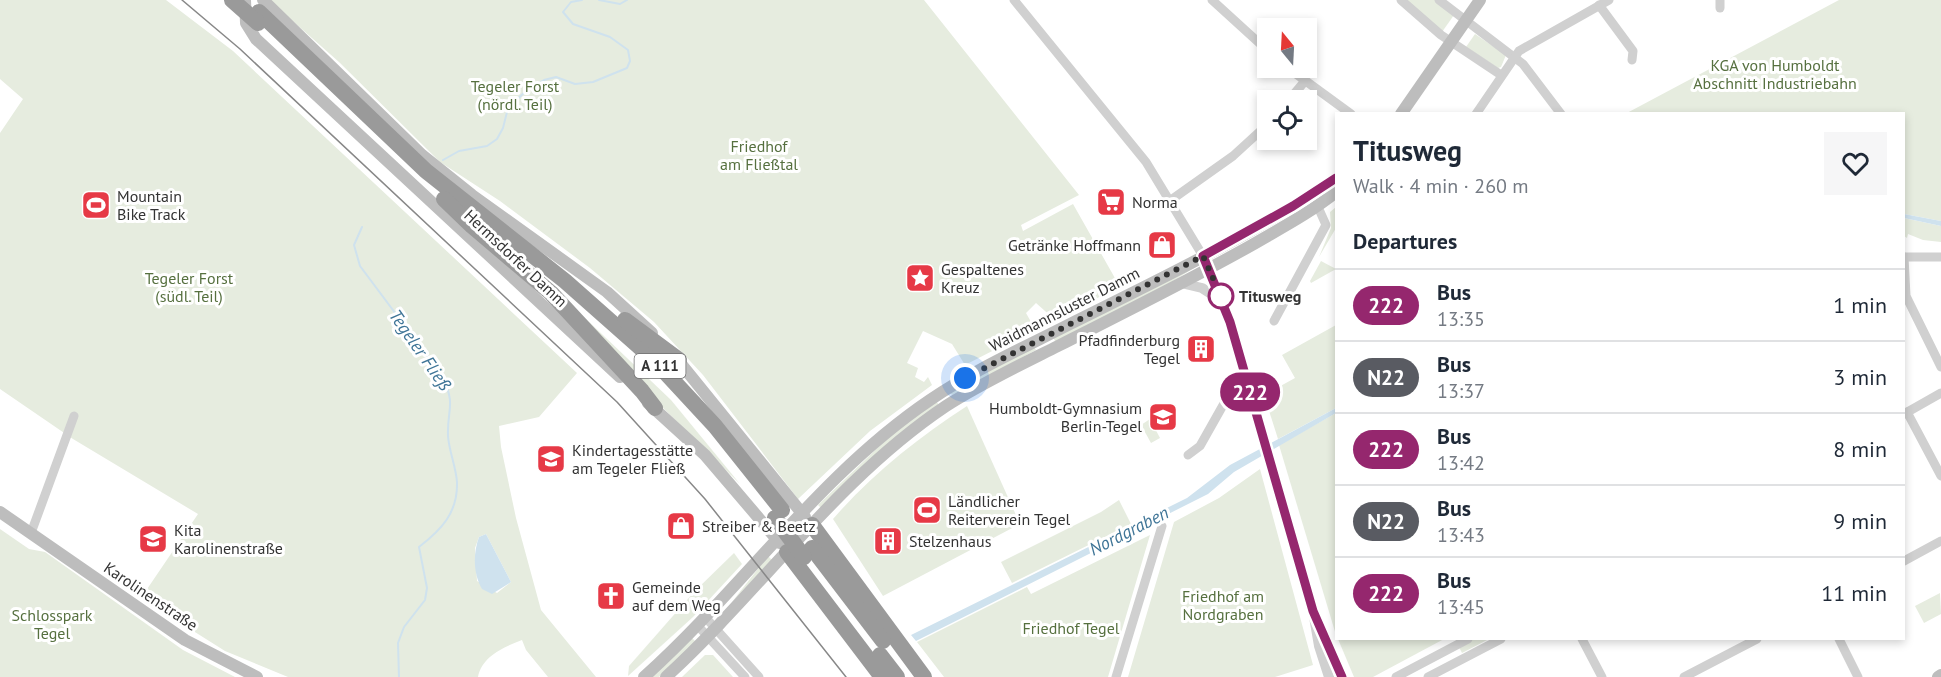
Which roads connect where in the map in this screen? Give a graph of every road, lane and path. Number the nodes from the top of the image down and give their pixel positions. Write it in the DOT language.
graph roads {
  1 [pos="232,0"];
  2 [pos="245,0"];
  3 [pos="1014,0"];
  4 [pos="1212,0"];
  5 [pos="1401,0"];
  6 [pos="1439,0"];
  7 [pos="1480,0"];
  8 [pos="1609,0"];
  9 [pos="1599,5"];
  10 [pos="260,12"];
  11 [pos="1465,22"];
  12 [pos="1257,41"];
  13 [pos="1451,41"];
  14 [pos="1513,56"];
  15 [pos="1632,60"];
  16 [pos="1501,75"];
  17 [pos="1301,78"];
  18 [pos="1305,81"];
  19 [pos="1297,90"];
  20 [pos="1348,112"];
  21 [pos="1402,112"];
  22 [pos="1477,112"];
  23 [pos="1560,112"];
  24 [pos="1257,134"];
  25 [pos="1335,179"];
  26 [pos="1335,193"];
  27 [pos="1311,195"];
  28 [pos="444,199"];
  29 [pos="1171,200"];
  30 [pos="1318,207"];
  31 [pos="516,243"];
  32 [pos="1203,256"];
  33 [pos="1905,257"];
  34 [pos="1941,257"];
  35 [pos="1209,268"];
  36 [pos="1905,276"];
  37 [pos="1181,283"];
  38 [pos="1222,301"];
  39 [pos="1274,321"];
  40 [pos="679,360"];
  41 [pos="1941,367"];
  42 [pos="1246,380"];
  43 [pos="1941,393"];
  44 [pos="655,408"];
  45 [pos="1905,413"];
  46 [pos="74,416"];
  47 [pos="1188,455"];
  48 [pos="1941,476"];
  49 [pos="0,512"];
  50 [pos="779,514"];
  51 [pos="806,519"];
  52 [pos="1162,526"];
  53 [pos="31,533"];
  54 [pos="776,539"];
  55 [pos="1941,541"];
  56 [pos="787,552"];
  57 [pos="808,553"];
  58 [pos="1905,560"];
  59 [pos="1313,611"];
  60 [pos="702,622"];
  61 [pos="712,633"];
  62 [pos="1466,640"];
  63 [pos="1499,640"];
  64 [pos="1583,640"];
  65 [pos="1755,640"];
  66 [pos="1840,640"];
  67 [pos="257,677"];
  68 [pos="644,677"];
  69 [pos="666,677"];
  70 [pos="745,677"];
  71 [pos="759,677"];
  72 [pos="882,677"];
  73 [pos="897,677"];
  74 [pos="911,677"];
  75 [pos="924,677"];
  76 [pos="1116,677"];
  77 [pos="1329,677"];
  78 [pos="1342,677"];
  79 [pos="1396,677"];
  80 [pos="1428,677"];
  81 [pos="1602,677"];
  82 [pos="1684,677"];
  83 [pos="1858,677"];
  1 -- 10 [label="highway, A 111, bridge"];
  2 -- 10 [label="highway, A 111"];
  2 -- 44 [label="main road, Hermsdorfer Damm"];
  3 -- 29 [label="street"];
  4 -- 12 [label="street"];
  5 -- 13 [label="street"];
  6 -- 11 [label="street"];
  7 -- 11 [label="main road"];
  8 -- 9 [label="street"];
  9 -- 14 [label="street"];
  9 -- 15 [label="street"];
  10 -- 28 [label="highway, A 111"];
  10 -- 31 [label="highway, A 111"];
  10 -- 40 [label="main road, Hermsdorfer Damm"];
  11 -- 13 [label="main road"];
  11 -- 14 [label="street"];
  13 -- 16 [label="street"];
  13 -- 21 [label="main road"];
  14 -- 16 [label="street"];
  14 -- 23 [label="street"];
  16 -- 22 [label="street"];
  17 -- 18 [label="street"];
  18 -- 19 [label="street"];
  18 -- 20 [label="street"];
  24 -- 29 [label="street"];
  25 -- 27 [label="main road, Waidmannsluster Damm"];
  26 -- 30 [label="main road, Waidmannsluster Damm"];
  27 -- 30 [label="main road"];
  27 -- 32 [label="main road, Waidmannsluster Damm"];
  28 -- 44 [label="highway"];
  28 -- 50 [label="highway, A 111"];
  29 -- 32 [label="street"];
  30 -- 35 [label="main road, Waidmannsluster Damm"];
  30 -- 39 [label="street"];
  31 -- 40 [label="highway"];
  31 -- 50 [label="highway, A 111"];
  32 -- 35 [label="street"];
  32 -- 51 [label="main road, Waidmannsluster Damm"];
  33 -- 34 [label="street"];
  35 -- 37 [label="main road, Waidmannsluster Damm"];
  35 -- 38 [label="street"];
  36 -- 41 [label="street"];
  37 -- 38 [label="street"];
  37 -- 51 [label="main road, Waidmannsluster Damm"];
  38 -- 42 [label="street"];
  40 -- 51 [label="main road, Hermsdorfer Damm"];
  42 -- 47 [label="street"];
  42 -- 59 [label="street"];
  43 -- 45 [label="street"];
  44 -- 54 [label="main road, Hermsdorfer Damm"];
  45 -- 48 [label="street"];
  46 -- 53 [label="street"];
  49 -- 53 [label="main road, Karolinenstraße"];
  50 -- 57 [label="highway, A 111"];
  51 -- 54 [label="main road, Waidmannsluster Damm"];
  51 -- 56 [label="main road, Waidmannsluster Damm"];
  51 -- 75 [label="highway"];
  52 -- 76 [label="street"];
  53 -- 67 [label="main road, Karolinenstraße"];
  54 -- 56 [label="main road, Hermsdorfer Damm"];
  54 -- 60 [label="main road, Waidmannsluster Damm"];
  55 -- 58 [label="street"];
  56 -- 61 [label="main road, Waidmannsluster Damm"];
  56 -- 72 [label="highway"];
  57 -- 73 [label="highway, A 111"];
  57 -- 74 [label="highway, A 111"];
  59 -- 77 [label="street"];
  59 -- 78 [label="street"];
  60 -- 61 [label="street"];
  60 -- 68 [label="main road, Waidmannsluster Damm"];
  61 -- 69 [label="main road, Waidmannsluster Damm"];
  61 -- 70 [label="street"];
  61 -- 71 [label="street"];
  62 -- 79 [label="street"];
  63 -- 80 [label="street"];
  64 -- 81 [label="street"];
  65 -- 82 [label="street"];
  66 -- 83 [label="street"];
}
